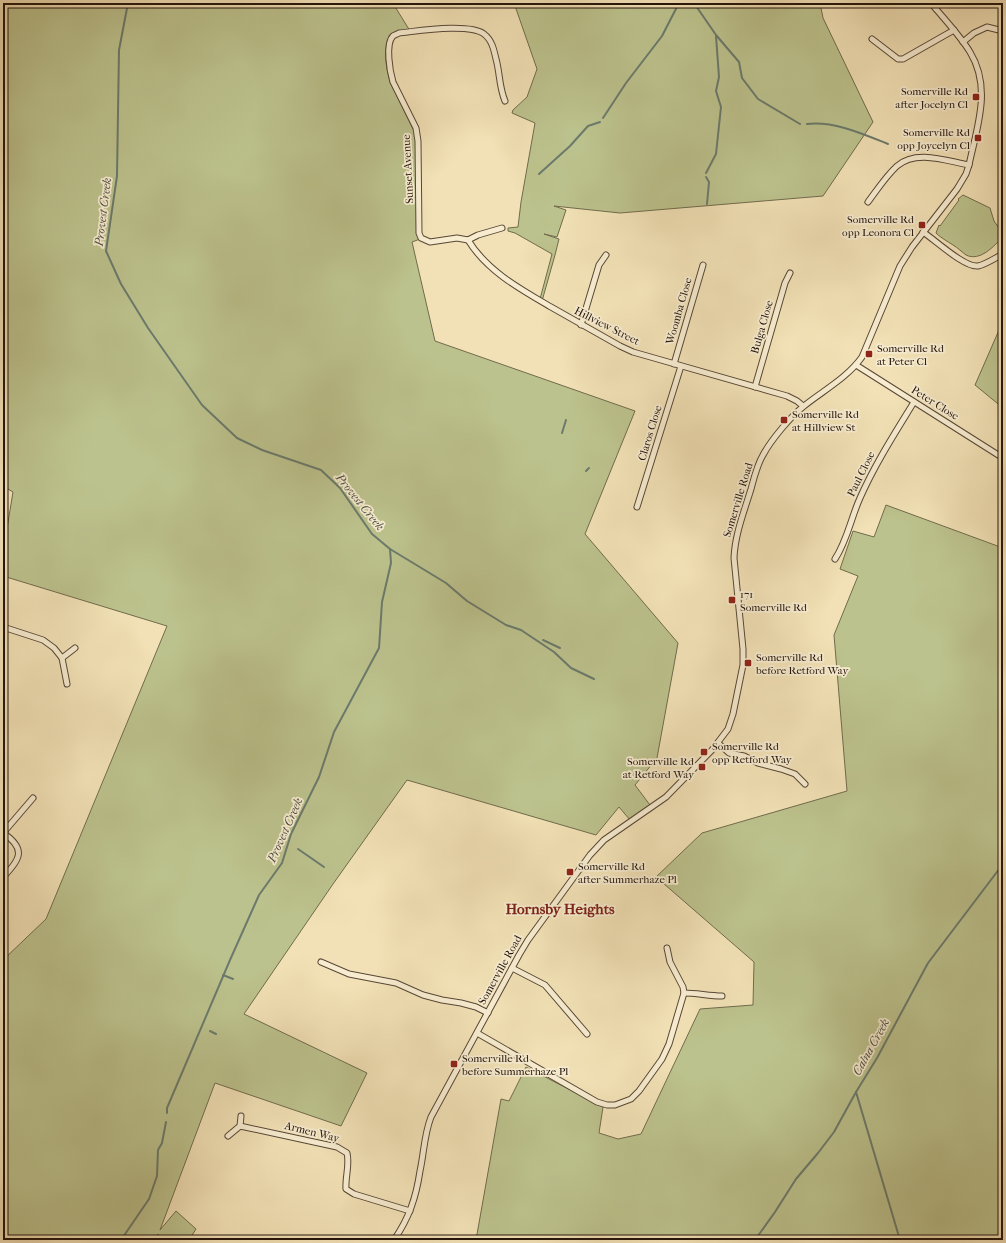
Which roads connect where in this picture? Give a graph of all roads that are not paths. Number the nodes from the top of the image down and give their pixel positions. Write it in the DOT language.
graph roads {
  1 [pos="932,3"];
  2 [pos="939,3"];
  3 [pos="936,9"];
  4 [pos="954,30"];
  5 [pos="1003,31"];
  6 [pos="872,39"];
  7 [pos="963,42"];
  8 [pos="505,101"];
  9 [pos="969,165"];
  10 [pos="868,202"];
  11 [pos="502,228"];
  12 [pos="923,232"];
  13 [pos="468,240"];
  14 [pos="1003,254"];
  15 [pos="606,255"];
  16 [pos="703,265"];
  17 [pos="790,273"];
  18 [pos="581,324"];
  19 [pos="674,364"];
  20 [pos="856,365"];
  21 [pos="681,366"];
  22 [pos="754,387"];
  23 [pos="914,402"];
  24 [pos="803,406"];
  25 [pos="1003,458"];
  26 [pos="637,507"];
  27 [pos="835,559"];
  28 [pos="3,627"];
  29 [pos="75,648"];
  30 [pos="62,658"];
  31 [pos="67,684"];
  32 [pos="718,743"];
  33 [pos="805,784"];
  34 [pos="33,798"];
  35 [pos="3,833"];
  36 [pos="3,878"];
  37 [pos="667,948"];
  38 [pos="321,962"];
  39 [pos="512,968"];
  40 [pos="684,993"];
  41 [pos="722,996"];
  42 [pos="488,1013"];
  43 [pos="477,1033"];
  44 [pos="587,1034"];
  45 [pos="241,1116"];
  46 [pos="240,1126"];
  47 [pos="228,1136"];
  48 [pos="410,1211"];
  49 [pos="394,1240"];
  1 -- 3 [label="street, Somerville Road"];
  2 -- 3 [label="street"];
  3 -- 4 [label="street, Somerville Road"];
  4 -- 6 [label="street"];
  4 -- 7 [label="street, Somerville Road"];
  5 -- 7 [label="street"];
  7 -- 9 [label="street, Somerville Road"];
  8 -- 13 [label="street, Sunset Avenue"];
  9 -- 10 [label="street"];
  9 -- 12 [label="street, Somerville Road"];
  11 -- 13 [label="street, Sunset Avenue"];
  12 -- 14 [label="street"];
  12 -- 20 [label="street, Somerville Road"];
  13 -- 18 [label="street, Hillview Street"];
  15 -- 18 [label="street"];
  16 -- 19 [label="street, Woomba Close"];
  17 -- 22 [label="street, Bulga Close"];
  18 -- 19 [label="street, Hillview Street"];
  19 -- 21 [label="street, Hillview Street"];
  20 -- 23 [label="street, Peter Close"];
  20 -- 24 [label="street, Somerville Road"];
  21 -- 22 [label="street, Hillview Street"];
  21 -- 26 [label="street, Claros Close"];
  22 -- 24 [label="street, Hillview Street"];
  23 -- 25 [label="street, Peter Close"];
  23 -- 27 [label="street, Paul Close"];
  24 -- 32 [label="street, Somerville Road"];
  28 -- 30 [label="street"];
  29 -- 30 [label="street"];
  30 -- 31 [label="street"];
  32 -- 33 [label="street"];
  32 -- 39 [label="street, Somerville Road"];
  34 -- 35 [label="street"];
  35 -- 36 [label="street"];
  37 -- 40 [label="street"];
  38 -- 42 [label="street"];
  39 -- 42 [label="street, Somerville Road"];
  39 -- 44 [label="street"];
  40 -- 41 [label="street"];
  40 -- 43 [label="street"];
  42 -- 43 [label="street, Somerville Road"];
  43 -- 48 [label="street, Somerville Road"];
  45 -- 46 [label="street"];
  46 -- 47 [label="street"];
  46 -- 48 [label="street, Armen Way"];
  48 -- 49 [label="street, Somerville Road"];
}
